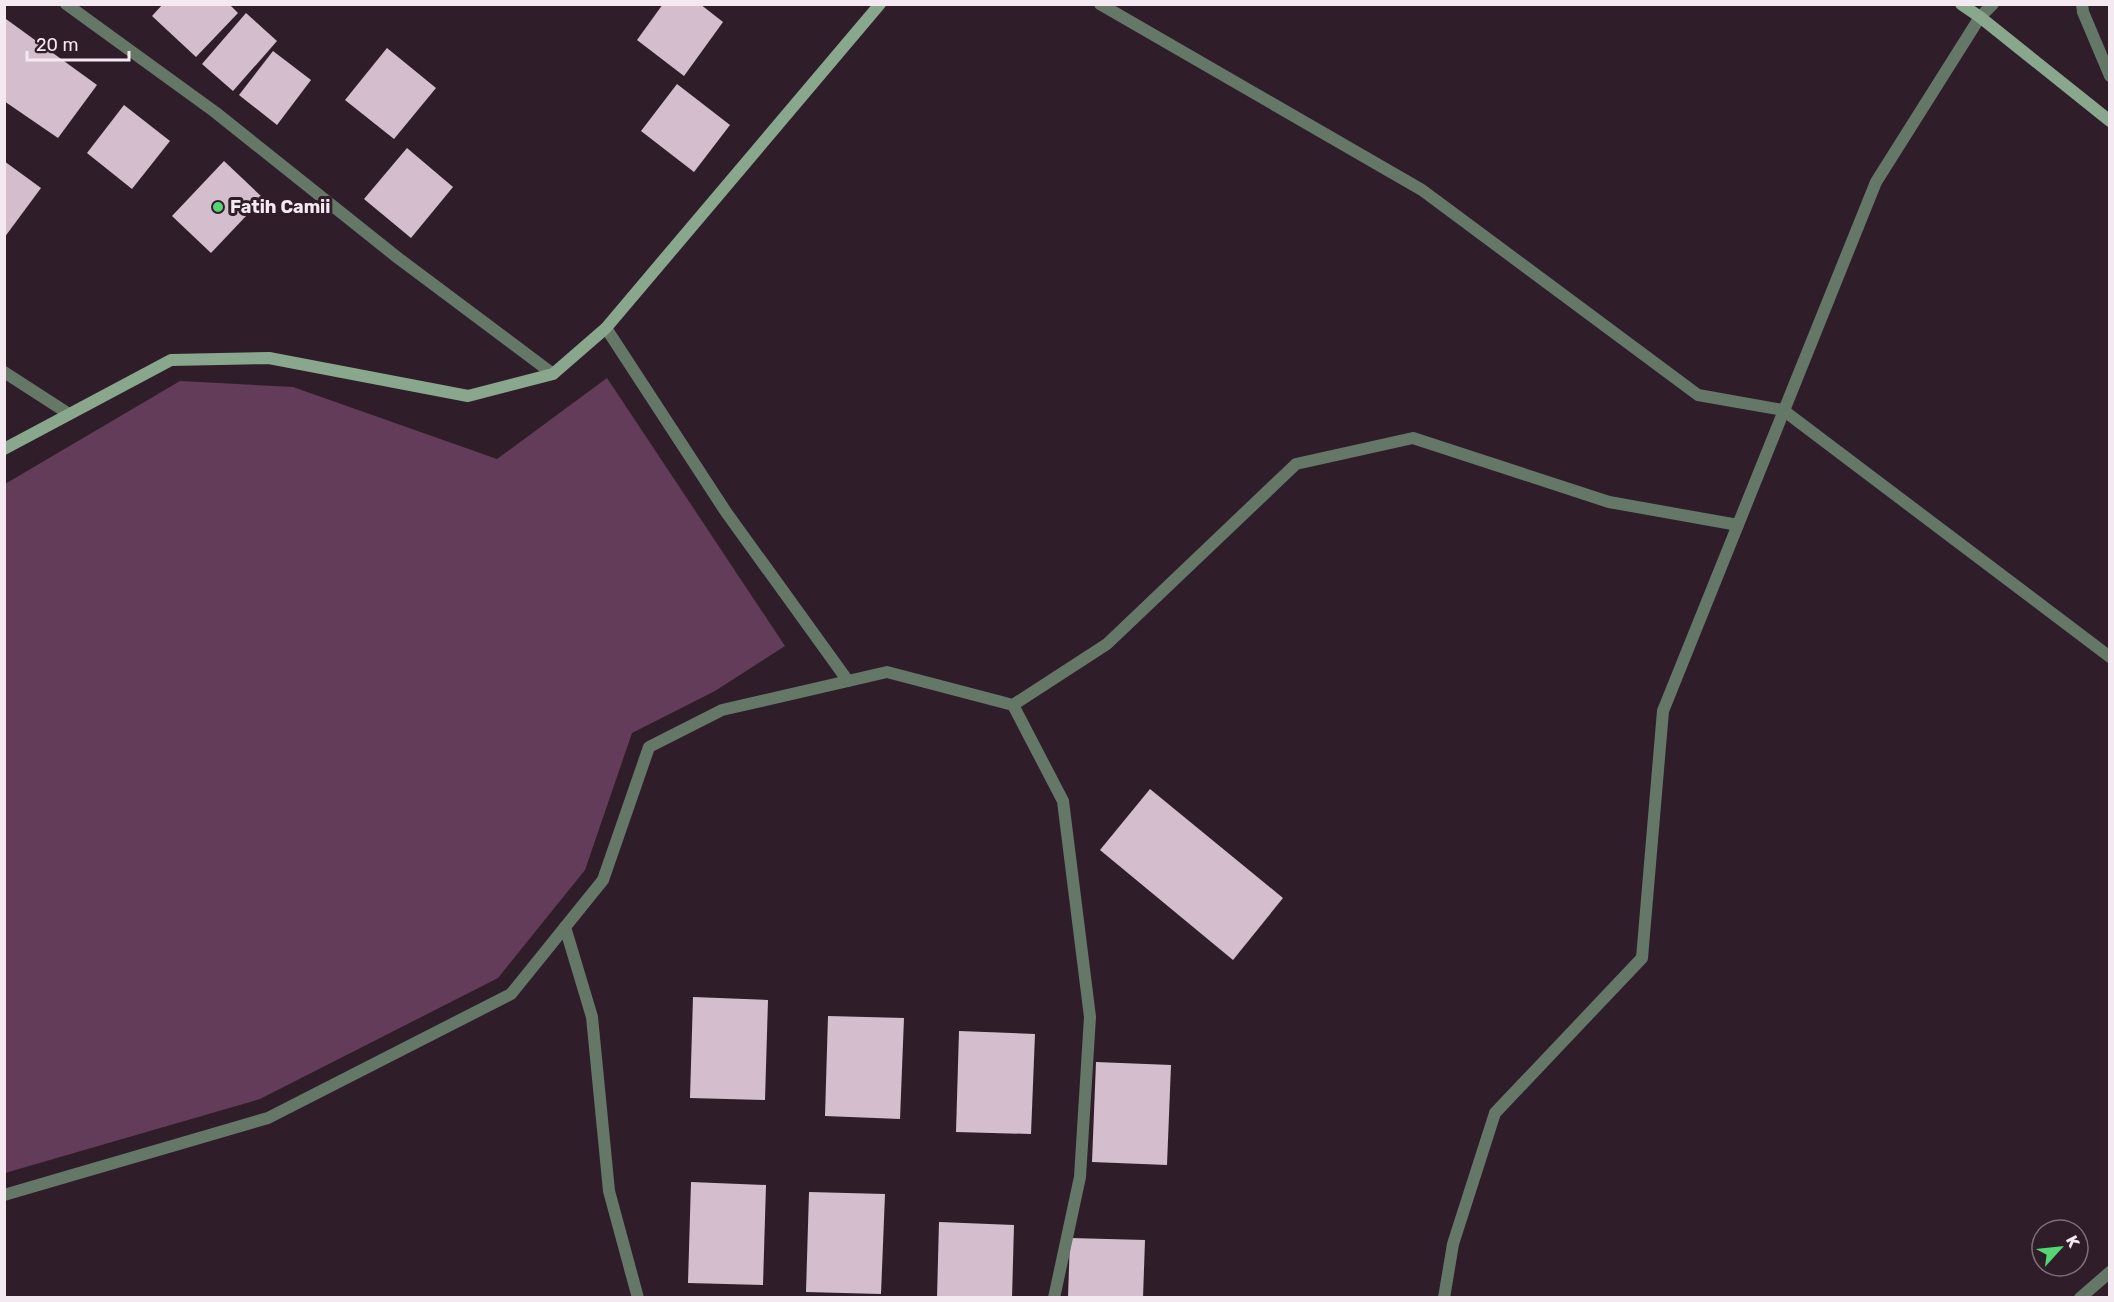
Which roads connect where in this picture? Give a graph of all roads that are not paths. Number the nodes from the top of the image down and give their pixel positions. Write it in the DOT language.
graph roads {
  1 [pos="66,4"];
  2 [pos="880,4"];
  3 [pos="1100,4"];
  4 [pos="1960,4"];
  5 [pos="1993,4"];
  6 [pos="2082,4"];
  7 [pos="1980,17"];
  8 [pos="2109,76"];
  9 [pos="2109,121"];
  10 [pos="606,328"];
  11 [pos="4,372"];
  12 [pos="553,374"];
  13 [pos="1783,410"];
  14 [pos="69,414"];
  15 [pos="4,449"];
  16 [pos="1738,525"];
  17 [pos="2109,657"];
  18 [pos="848,681"];
  19 [pos="1013,705"];
  20 [pos="565,927"];
  21 [pos="4,1195"];
  22 [pos="2109,1272"];
  23 [pos="638,1298"];
  24 [pos="1054,1298"];
  25 [pos="1444,1298"];
  26 [pos="2080,1298"];
  1 -- 12 [label="street"];
  2 -- 10 [label="street"];
  3 -- 13 [label="street"];
  4 -- 7 [label="street"];
  5 -- 7 [label="street"];
  6 -- 8 [label="street"];
  7 -- 9 [label="street"];
  7 -- 13 [label="street"];
  10 -- 12 [label="street"];
  10 -- 18 [label="street"];
  11 -- 14 [label="street"];
  12 -- 14 [label="street"];
  13 -- 16 [label="street"];
  13 -- 17 [label="street"];
  14 -- 15 [label="street"];
  16 -- 19 [label="street"];
  16 -- 25 [label="street"];
  18 -- 19 [label="street"];
  18 -- 20 [label="street"];
  19 -- 24 [label="street"];
  20 -- 21 [label="street"];
  20 -- 23 [label="street"];
  22 -- 26 [label="street"];
}
